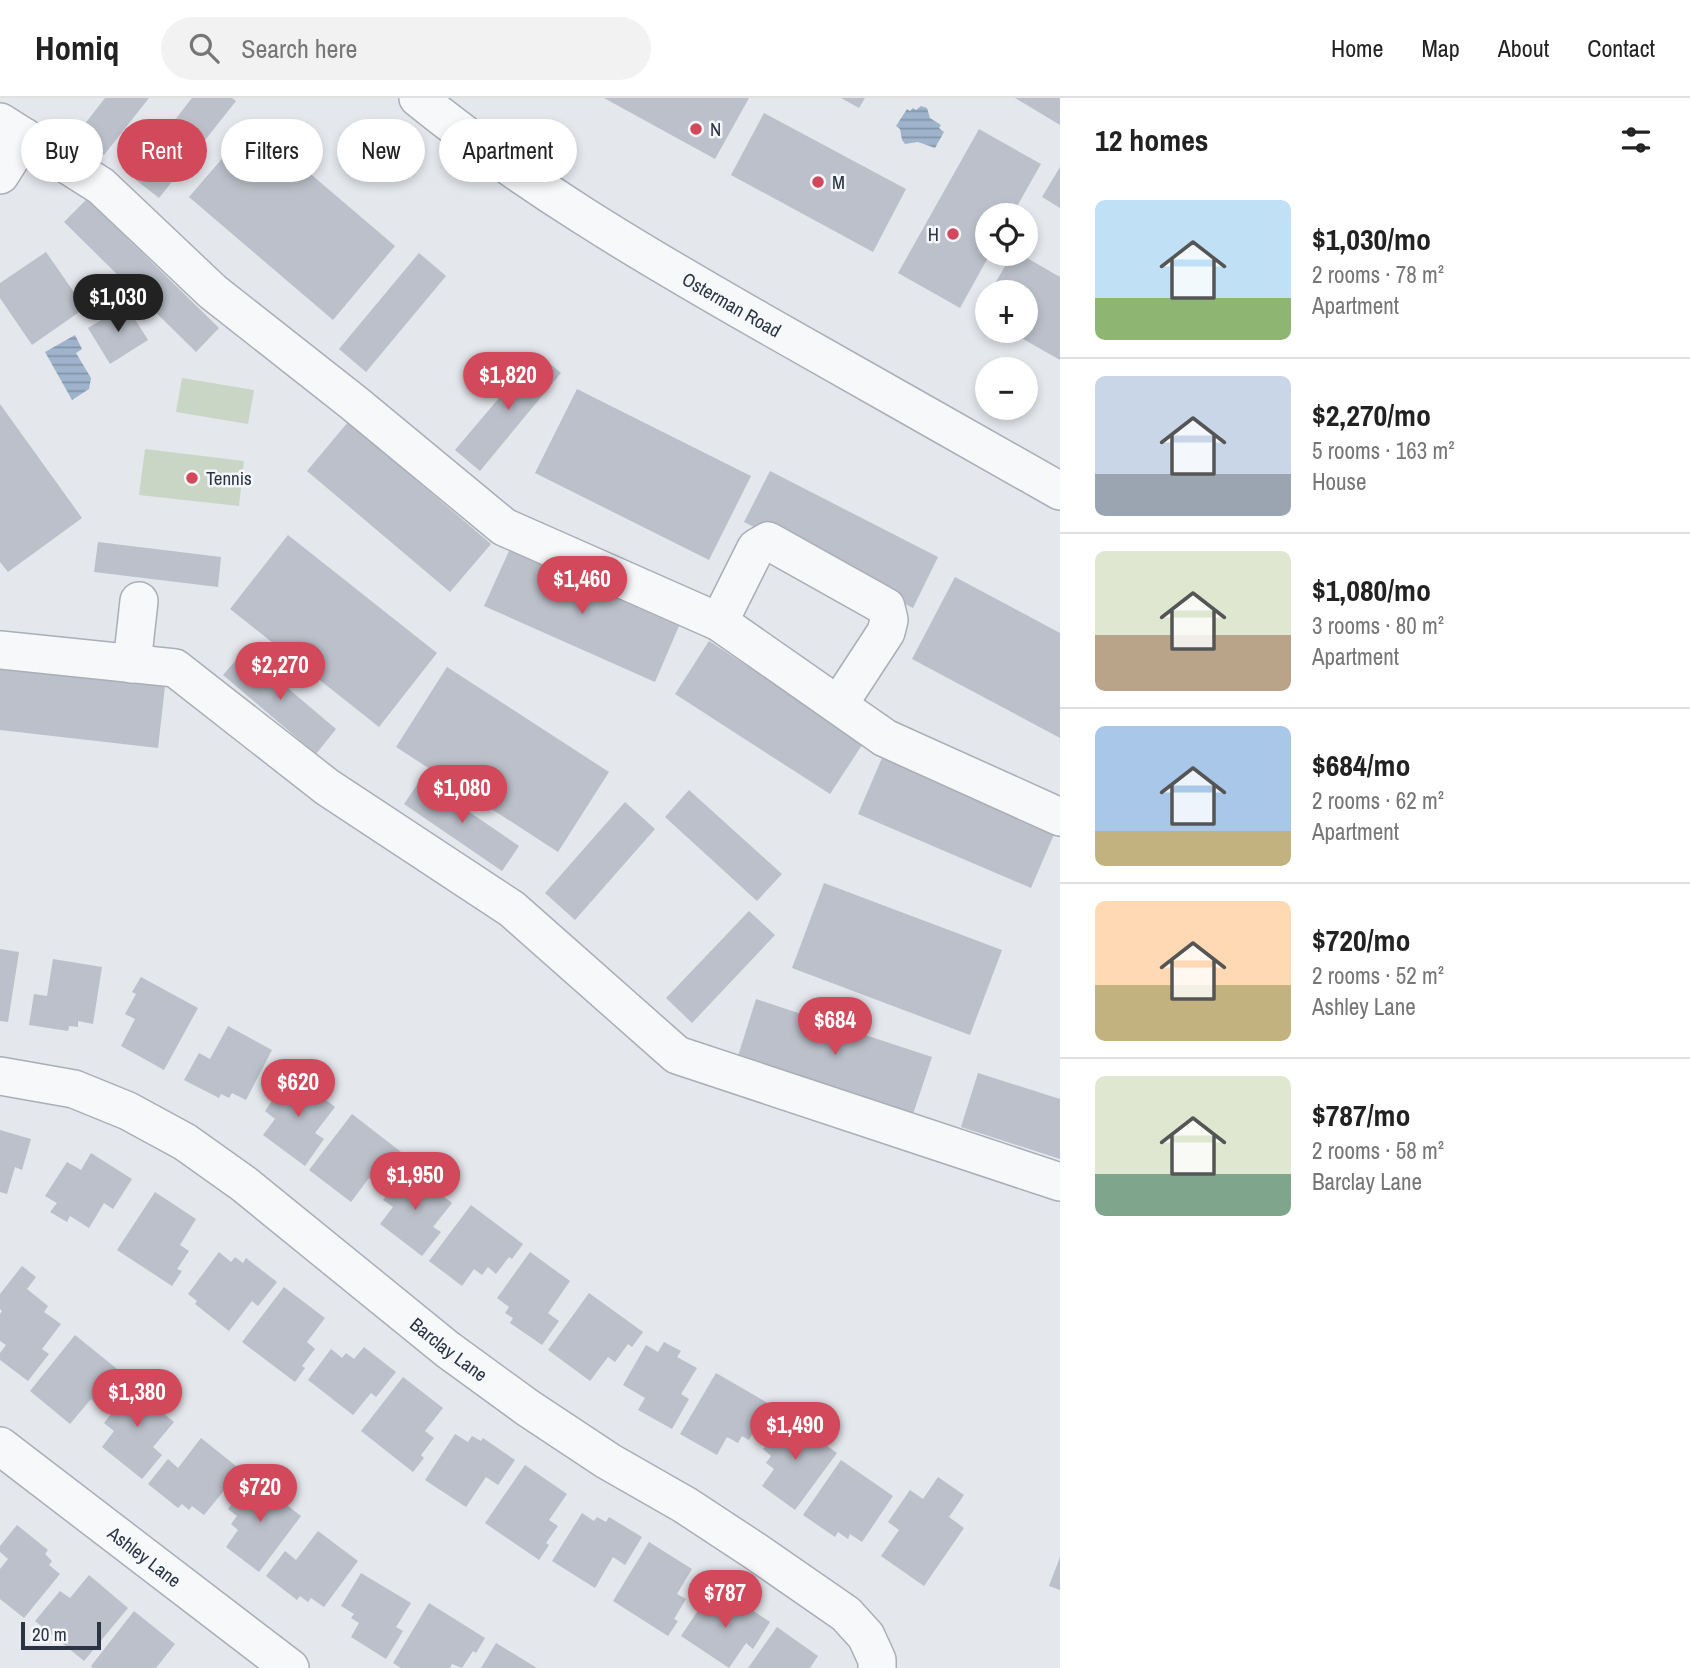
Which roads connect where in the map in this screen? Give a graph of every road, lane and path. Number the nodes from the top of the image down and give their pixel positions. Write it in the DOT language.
graph roads {
  1 [pos="418,98"];
  2 [pos="12,129"];
  3 [pos="0,175"];
  4 [pos="1060,491"];
  5 [pos="139,601"];
  6 [pos="719,622"];
  7 [pos="0,650"];
  8 [pos="132,664"];
  9 [pos="838,704"];
  10 [pos="1060,817"];
  11 [pos="0,1076"];
  12 [pos="1060,1182"];
  13 [pos="0,1446"];
  14 [pos="877,1664"];
  15 [pos="290,1668"];
  1 -- 4 [label="street, Osterman Road"];
  2 -- 3 [label="street"];
  2 -- 6 [label="street"];
  5 -- 8 [label="street"];
  6 -- 9 [label="street"];
  6 -- 9 [label="street"];
  7 -- 8 [label="street"];
  8 -- 12 [label="street"];
  9 -- 10 [label="street"];
  11 -- 14 [label="street, Barclay Lane"];
  13 -- 15 [label="street, Ashley Lane"];
}
